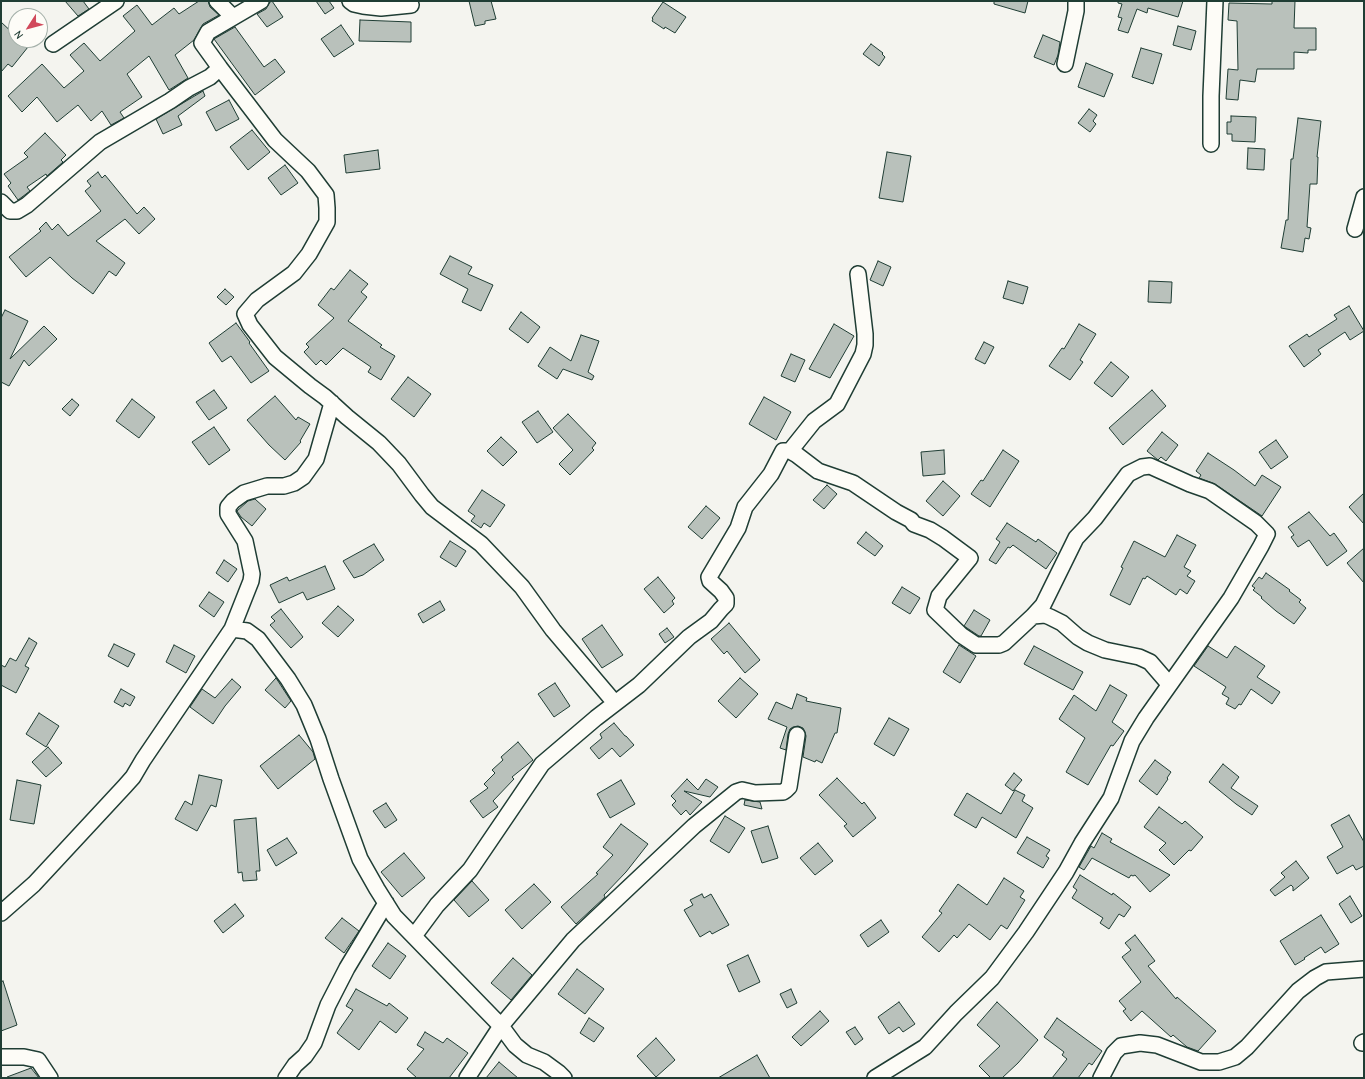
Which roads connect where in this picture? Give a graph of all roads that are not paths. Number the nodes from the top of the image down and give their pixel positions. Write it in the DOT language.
graph roads {
  1 [pos="116,1"];
  2 [pos="217,1"];
  3 [pos="261,1"];
  4 [pos="350,1"];
  5 [pos="1076,1"];
  6 [pos="1215,1"];
  7 [pos="411,5"];
  8 [pos="232,16"];
  9 [pos="53,44"];
  10 [pos="1065,64"];
  11 [pos="220,68"];
  12 [pos="1211,144"];
  13 [pos="1364,198"];
  14 [pos="1,202"];
  15 [pos="1355,229"];
  16 [pos="858,274"];
  17 [pos="332,403"];
  18 [pos="790,451"];
  19 [pos="1047,594"];
  20 [pos="1033,616"];
  21 [pos="1062,623"];
  22 [pos="232,629"];
  23 [pos="1169,684"];
  24 [pos="615,703"];
  25 [pos="797,735"];
  26 [pos="386,903"];
  27 [pos="1,913"];
  28 [pos="414,936"];
  29 [pos="1364,968"];
  30 [pos="502,1026"];
  31 [pos="1,1057"];
  32 [pos="50,1078"];
  33 [pos="286,1078"];
  34 [pos="467,1078"];
  35 [pos="564,1078"];
  36 [pos="875,1078"];
  37 [pos="1101,1078"];
  1 -- 9 [label="street"];
  2 -- 8 [label="street"];
  3 -- 8 [label="street"];
  4 -- 7 [label="street"];
  5 -- 10 [label="street"];
  6 -- 12 [label="street"];
  8 -- 11 [label="street"];
  11 -- 14 [label="street"];
  11 -- 17 [label="street"];
  13 -- 15 [label="street"];
  16 -- 18 [label="street"];
  17 -- 22 [label="street"];
  17 -- 24 [label="street"];
  18 -- 20 [label="street"];
  18 -- 24 [label="street"];
  19 -- 20 [label="street"];
  19 -- 21 [label="street"];
  19 -- 23 [label="street"];
  20 -- 21 [label="street"];
  21 -- 23 [label="street"];
  22 -- 26 [label="street"];
  22 -- 27 [label="street"];
  23 -- 36 [label="street"];
  24 -- 28 [label="street"];
  25 -- 30 [label="street"];
  26 -- 28 [label="street"];
  26 -- 33 [label="street"];
  28 -- 30 [label="street"];
  29 -- 37 [label="street"];
  30 -- 34 [label="street"];
  30 -- 35 [label="street"];
  31 -- 32 [label="street"];
}
